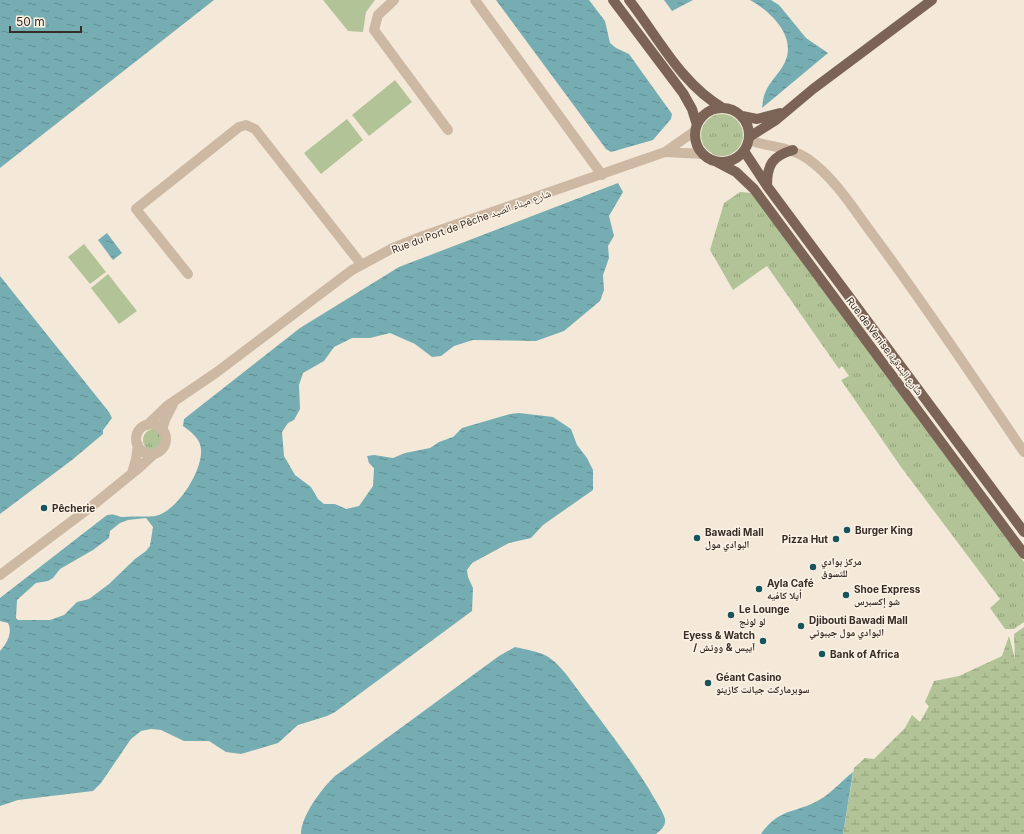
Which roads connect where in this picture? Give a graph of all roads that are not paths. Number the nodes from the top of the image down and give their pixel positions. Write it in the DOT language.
graph roads {
  1 [pos="394,0"];
  2 [pos="476,0"];
  3 [pos="613,0"];
  4 [pos="629,0"];
  5 [pos="932,0"];
  6 [pos="723,108"];
  7 [pos="788,111"];
  8 [pos="742,116"];
  9 [pos="696,128"];
  10 [pos="448,130"];
  11 [pos="747,144"];
  12 [pos="793,150"];
  13 [pos="665,152"];
  14 [pos="703,154"];
  15 [pos="717,162"];
  16 [pos="602,175"];
  17 [pos="767,186"];
  18 [pos="361,264"];
  19 [pos="188,274"];
  20 [pos="175,401"];
  21 [pos="147,425"];
  22 [pos="162,430"];
  23 [pos="138,445"];
  24 [pos="1024,452"];
  25 [pos="154,454"];
  26 [pos="132,472"];
  27 [pos="1024,532"];
  28 [pos="1024,554"];
  29 [pos="0,575"];
  1 -- 10 [label="street"];
  2 -- 16 [label="street"];
  3 -- 9 [label="main road"];
  4 -- 6 [label="main road"];
  5 -- 7 [label="main road"];
  6 -- 8 [label="main road"];
  6 -- 9 [label="main road"];
  7 -- 8 [label="main road"];
  7 -- 11 [label="main road"];
  8 -- 11 [label="main road"];
  9 -- 13 [label="street, Rue du Port de Pêche شارع ميناء الصيد"];
  9 -- 14 [label="main road"];
  11 -- 12 [label="street"];
  11 -- 15 [label="main road"];
  11 -- 17 [label="main road, Rue de Venise شارع البندقية"];
  12 -- 17 [label="main road"];
  12 -- 24 [label="street"];
  13 -- 14 [label="street, Rue du Port de Pêche شارع ميناء الصيد"];
  13 -- 16 [label="street, Rue du Port de Pêche شارع ميناء الصيد"];
  14 -- 15 [label="main road"];
  15 -- 28 [label="main road, Rue de Venise شارع البندقية"];
  16 -- 18 [label="street, Rue du Port de Pêche شارع ميناء الصيد"];
  17 -- 27 [label="main road, Rue de Venise شارع البندقية"];
  18 -- 19 [label="street"];
  18 -- 20 [label="street, Rue du Port de Pêche شارع ميناء الصيد"];
  20 -- 21 [label="street, Rue du Port de Pêche شارع ميناء الصيد"];
  20 -- 22 [label="street, Rue du Port de Pêche شارع ميناء الصيد"];
  21 -- 22 [label="street"];
  21 -- 23 [label="street"];
  22 -- 25 [label="street"];
  23 -- 25 [label="street"];
  23 -- 26 [label="street"];
  25 -- 26 [label="street"];
  26 -- 29 [label="street"];
}
